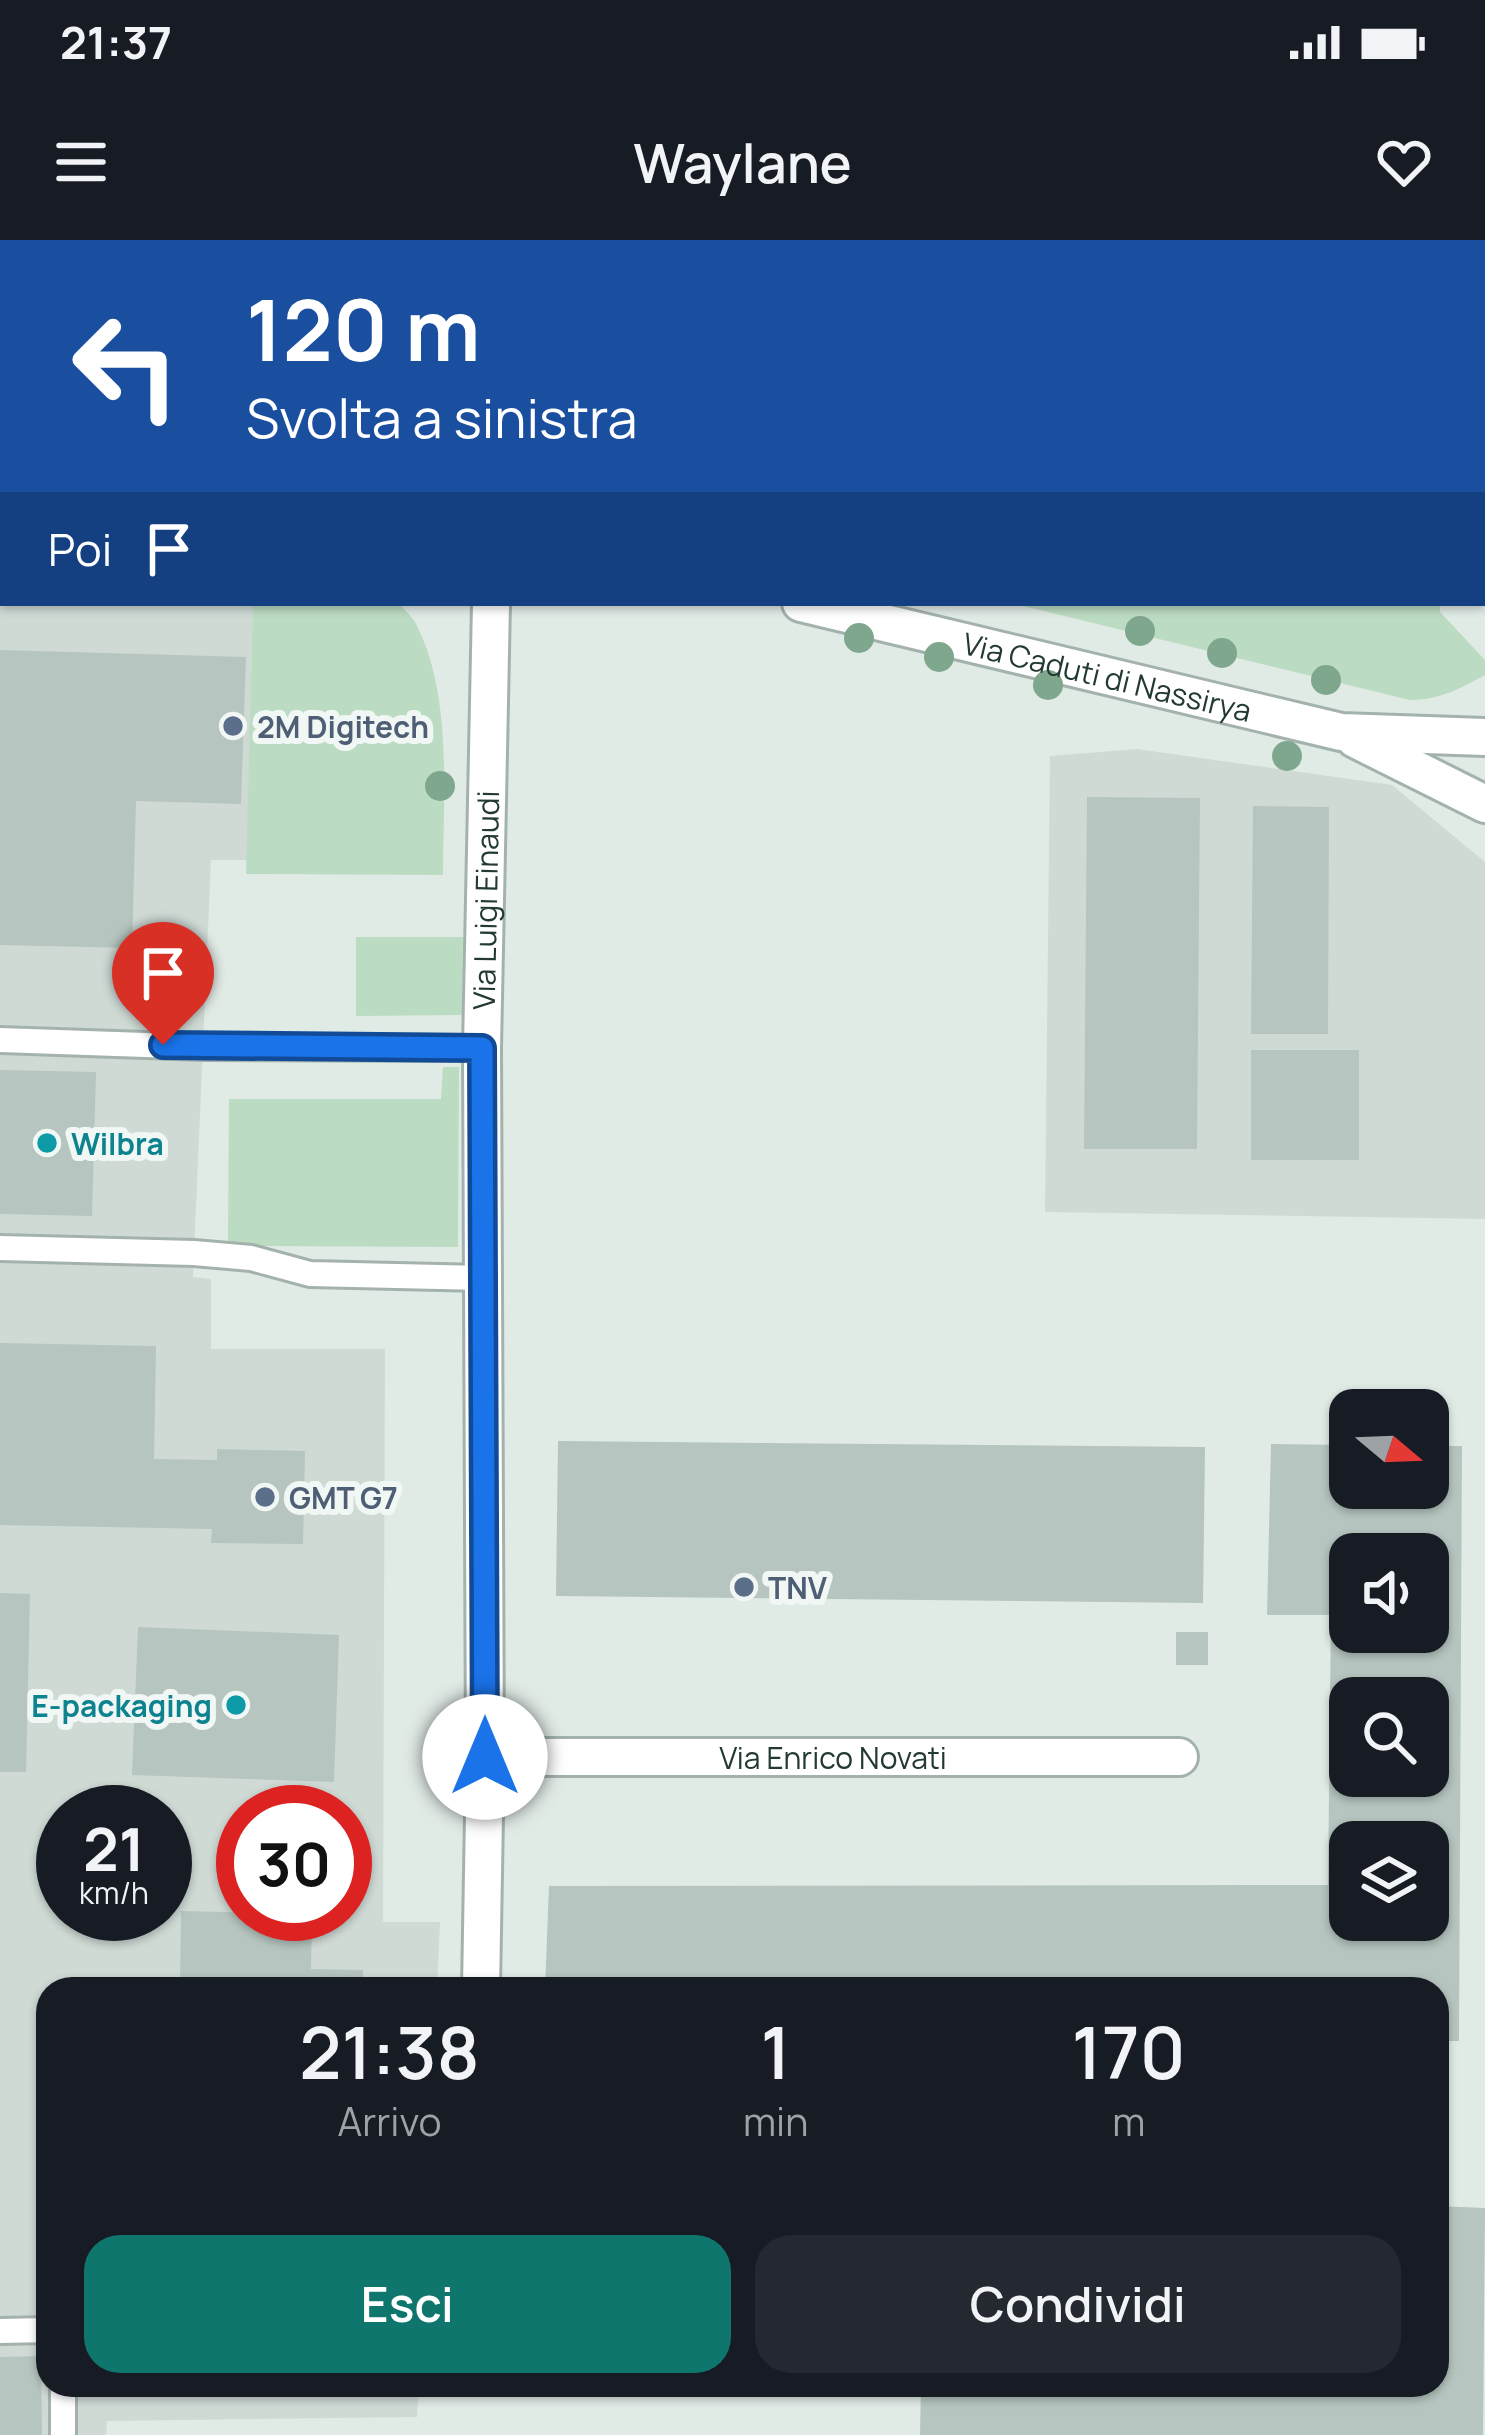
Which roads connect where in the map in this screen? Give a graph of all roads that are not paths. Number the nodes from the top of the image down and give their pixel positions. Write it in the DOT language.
graph roads {
  1 [pos="491,606"];
  2 [pos="814,606"];
  3 [pos="1341,732"];
  4 [pos="1485,737"];
  5 [pos="1485,804"];
  6 [pos="0,1040"];
  7 [pos="482,1048"];
  8 [pos="0,1248"];
  9 [pos="483,1278"];
  10 [pos="485,1757"];
  11 [pos="1178,1757"];
  12 [pos="481,1977"];
  13 [pos="36,2330"];
  14 [pos="0,2331"];
  15 [pos="63,2397"];
  16 [pos="63,2435"];
  1 -- 7 [label="street, Via Luigi Einaudi"];
  2 -- 3 [label="street, Via Caduti di Nassirya"];
  3 -- 4 [label="street, Via Caduti di Nassirya"];
  3 -- 5 [label="street, Via Caduti di Nassirya"];
  6 -- 7 [label="lane"];
  7 -- 9 [label="street, Via Luigi Einaudi"];
  8 -- 9 [label="lane"];
  9 -- 10 [label="street, Via Luigi Einaudi"];
  10 -- 11 [label="street, Via Enrico Novati"];
  10 -- 12 [label="street, Via Luigi Einaudi"];
  13 -- 14 [label="lane"];
  15 -- 16 [label="lane"];
}
